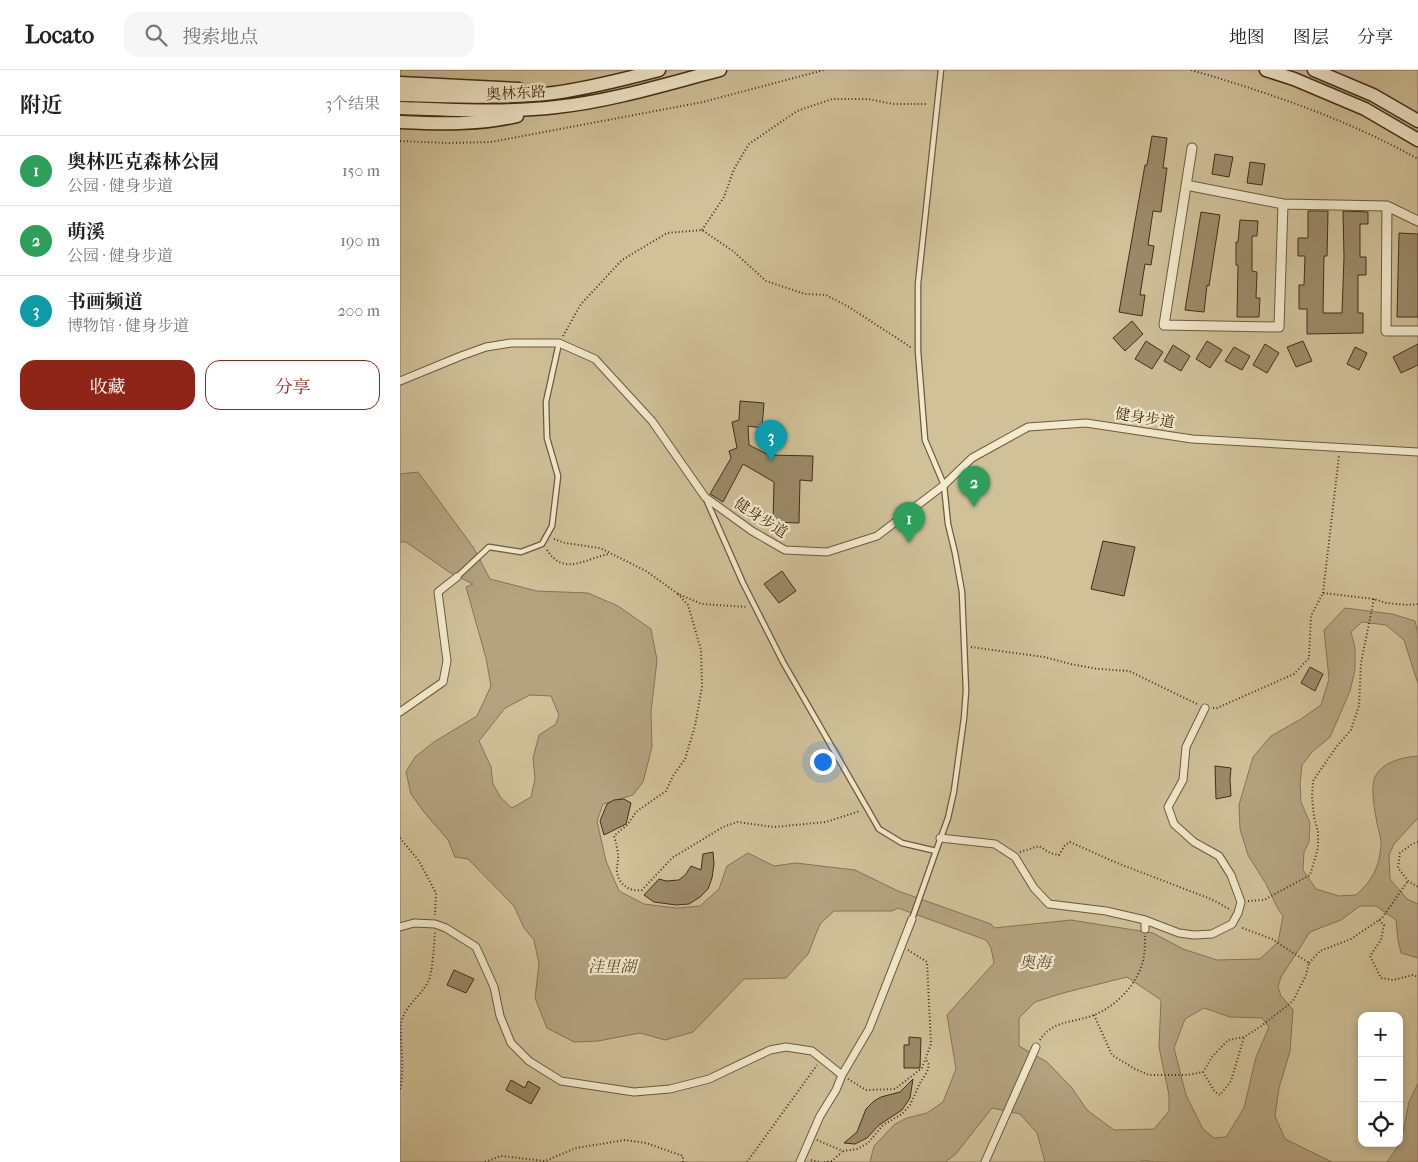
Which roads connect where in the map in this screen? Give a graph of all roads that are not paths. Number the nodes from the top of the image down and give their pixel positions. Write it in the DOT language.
graph roads {
  1 [pos="659,70"];
  2 [pos="720,70"];
  3 [pos="941,70"];
  4 [pos="1266,70"];
  5 [pos="1314,70"];
  6 [pos="400,83"];
  7 [pos="554,93"];
  8 [pos="400,94"];
  9 [pos="556,107"];
  10 [pos="400,108"];
  11 [pos="1418,121"];
  12 [pos="400,122"];
  13 [pos="1418,140"];
  14 [pos="1192,148"];
  15 [pos="1186,185"];
  16 [pos="1283,204"];
  17 [pos="1387,206"];
  18 [pos="1418,222"];
  19 [pos="1418,331"];
  20 [pos="559,343"];
  21 [pos="400,381"];
  22 [pos="1418,452"];
  23 [pos="944,485"];
  24 [pos="705,497"];
  25 [pos="457,577"];
  26 [pos="1205,708"];
  27 [pos="400,712"];
  28 [pos="940,838"];
  29 [pos="936,851"];
  30 [pos="912,919"];
  31 [pos="1145,920"];
  32 [pos="400,928"];
  33 [pos="1145,929"];
  34 [pos="1036,1047"];
  35 [pos="842,1075"];
  36 [pos="800,1162"];
  37 [pos="985,1162"];
  1 -- 7 [label="main road, 奥林东路"];
  2 -- 9 [label="main road, 奥林东路"];
  3 -- 23 [label="lane"];
  4 -- 13 [label="main road"];
  5 -- 11 [label="main road"];
  6 -- 7 [label="main road"];
  7 -- 8 [label="main road, 奥林东路"];
  9 -- 10 [label="main road, 奥林东路"];
  9 -- 12 [label="main road"];
  14 -- 15 [label="street"];
  15 -- 16 [label="street"];
  15 -- 16 [label="street"];
  16 -- 17 [label="street"];
  17 -- 18 [label="street"];
  17 -- 19 [label="street"];
  20 -- 21 [label="street, 健身步道"];
  20 -- 24 [label="street, 健身步道"];
  20 -- 25 [label="lane"];
  22 -- 23 [label="street, 健身步道"];
  23 -- 24 [label="street, 健身步道"];
  23 -- 28 [label="lane"];
  24 -- 29 [label="lane"];
  25 -- 27 [label="street"];
  26 -- 31 [label="street"];
  28 -- 29 [label="lane"];
  28 -- 31 [label="street"];
  29 -- 30 [label="lane"];
  30 -- 35 [label="street"];
  31 -- 33 [label="street"];
  32 -- 35 [label="street"];
  34 -- 37 [label="street"];
  35 -- 36 [label="street"];
}
